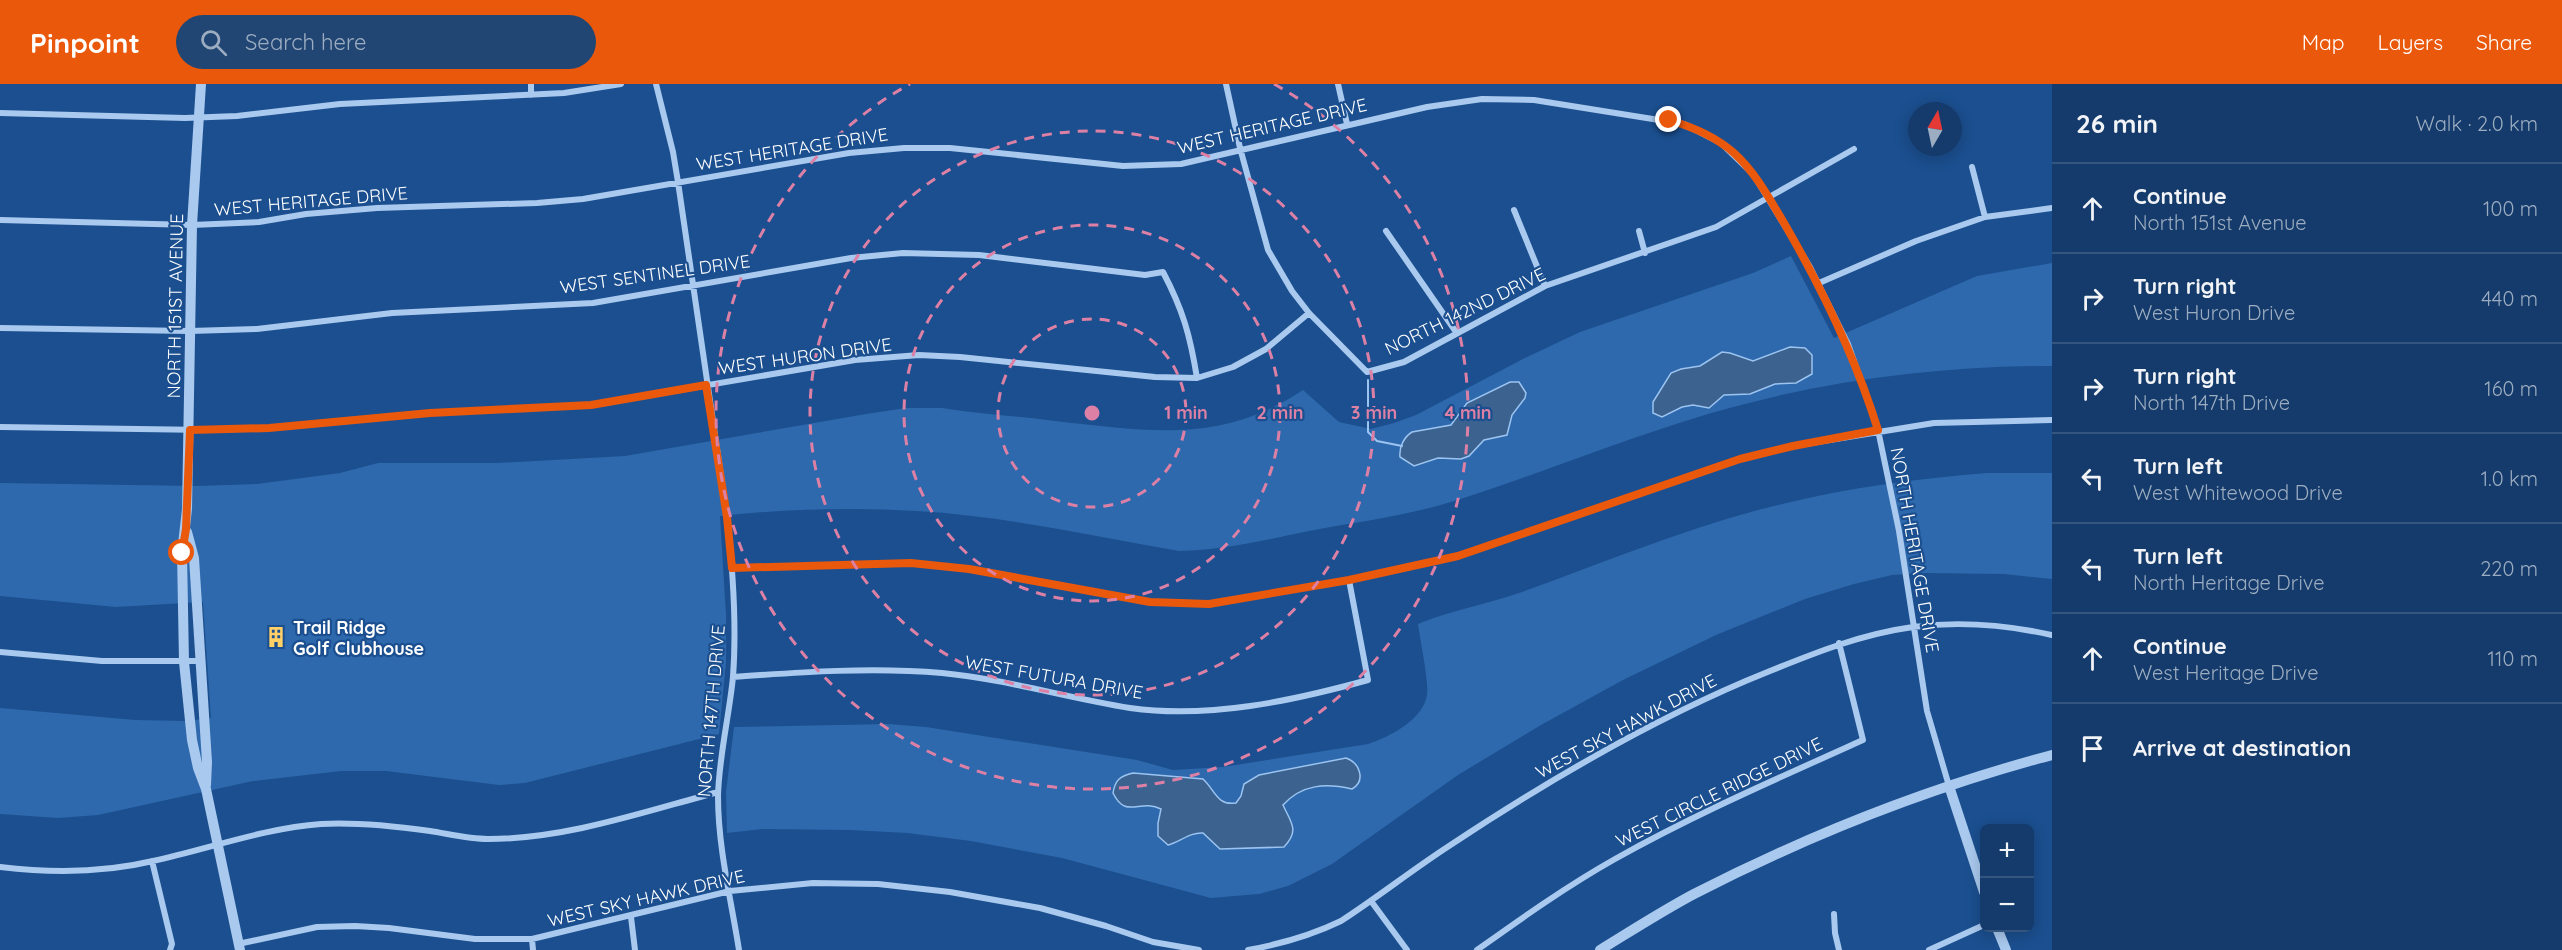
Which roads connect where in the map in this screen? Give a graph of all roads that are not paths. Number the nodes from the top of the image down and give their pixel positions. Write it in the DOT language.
graph roads {
  1 [pos="201,84"];
  2 [pos="531,84"];
  3 [pos="621,84"];
  4 [pos="656,84"];
  5 [pos="1226,84"];
  6 [pos="1338,84"];
  7 [pos="531,95"];
  8 [pos="0,113"];
  9 [pos="199,118"];
  10 [pos="1347,124"];
  11 [pos="1240,148"];
  12 [pos="1854,149"];
  13 [pos="1972,167"];
  14 [pos="678,182"];
  15 [pos="1768,197"];
  16 [pos="2052,208"];
  17 [pos="1514,210"];
  18 [pos="1985,217"];
  19 [pos="0,220"];
  20 [pos="192,225"];
  21 [pos="1386,231"];
  22 [pos="1639,231"];
  23 [pos="1644,253"];
  24 [pos="1819,283"];
  25 [pos="693,286"];
  26 [pos="1545,286"];
  27 [pos="1309,313"];
  28 [pos="0,328"];
  29 [pos="190,332"];
  30 [pos="1456,332"];
  31 [pos="1197,378"];
  32 [pos="706,385"];
  33 [pos="2052,420"];
  34 [pos="0,427"];
  35 [pos="190,430"];
  36 [pos="1878,430"];
  37 [pos="186,529"];
  38 [pos="732,568"];
  39 [pos="1349,580"];
  40 [pos="1913,627"];
  41 [pos="2052,635"];
  42 [pos="1839,643"];
  43 [pos="0,652"];
  44 [pos="199,661"];
  45 [pos="184,662"];
  46 [pos="733,677"];
  47 [pos="2052,755"];
  48 [pos="1949,786"];
  49 [pos="206,789"];
  50 [pos="718,792"];
  51 [pos="218,844"];
  52 [pos="152,861"];
  53 [pos="0,867"];
  54 [pos="1980,880"];
  55 [pos="730,891"];
  56 [pos="1371,901"];
  57 [pos="1834,914"];
  58 [pos="631,916"];
  59 [pos="1980,927"];
  60 [pos="1999,932"];
  61 [pos="532,939"];
  62 [pos="1153,942"];
  63 [pos="239,947"];
  64 [pos="170,950"];
  65 [pos="533,950"];
  66 [pos="634,950"];
  67 [pos="739,950"];
  68 [pos="1151,950"];
  69 [pos="1199,950"];
  70 [pos="1248,950"];
  71 [pos="1407,950"];
  72 [pos="1477,950"];
  73 [pos="1600,950"];
  74 [pos="1839,950"];
  75 [pos="1929,950"];
  76 [pos="2006,950"];
  1 -- 9 [label="street, NORTH 151ST AVENUE"];
  2 -- 7 [label="street"];
  3 -- 7 [label="street"];
  4 -- 14 [label="street, NORTH 147TH DRIVE"];
  5 -- 11 [label="street"];
  6 -- 10 [label="street"];
  7 -- 9 [label="street"];
  8 -- 9 [label="street"];
  9 -- 20 [label="street, NORTH 151ST AVENUE"];
  10 -- 11 [label="street, WEST HERITAGE DRIVE"];
  10 -- 15 [label="street, WEST HERITAGE DRIVE"];
  11 -- 14 [label="street, WEST HERITAGE DRIVE"];
  11 -- 27 [label="street"];
  12 -- 15 [label="street, NORTH 142ND DRIVE"];
  13 -- 18 [label="street"];
  14 -- 20 [label="street, WEST HERITAGE DRIVE"];
  14 -- 25 [label="street, NORTH 147TH DRIVE"];
  15 -- 23 [label="street, NORTH 142ND DRIVE"];
  15 -- 24 [label="street, NORTH HERITAGE DRIVE"];
  16 -- 18 [label="street"];
  17 -- 26 [label="street"];
  18 -- 24 [label="street"];
  19 -- 20 [label="street, WEST HERITAGE DRIVE"];
  20 -- 29 [label="street, NORTH 151ST AVENUE"];
  21 -- 30 [label="street"];
  22 -- 23 [label="street"];
  23 -- 26 [label="street, NORTH 142ND DRIVE"];
  24 -- 36 [label="street, NORTH HERITAGE DRIVE"];
  25 -- 29 [label="street, WEST SENTINEL DRIVE"];
  25 -- 31 [label="street, WEST SENTINEL DRIVE"];
  25 -- 32 [label="street, NORTH 147TH DRIVE"];
  26 -- 30 [label="street, NORTH 142ND DRIVE"];
  27 -- 30 [label="street, NORTH 142ND DRIVE"];
  27 -- 31 [label="street, WEST HURON DRIVE"];
  28 -- 29 [label="street, WEST SENTINEL DRIVE"];
  29 -- 35 [label="street, NORTH 151ST AVENUE"];
  31 -- 32 [label="street, WEST HURON DRIVE"];
  32 -- 35 [label="street, WEST HURON DRIVE"];
  32 -- 38 [label="street, NORTH 147TH DRIVE"];
  33 -- 36 [label="street"];
  34 -- 35 [label="street, WEST HURON DRIVE"];
  35 -- 37 [label="street, NORTH 151ST AVENUE"];
  36 -- 39 [label="street"];
  36 -- 40 [label="street, NORTH HERITAGE DRIVE"];
  37 -- 44 [label="street, NORTH 151ST AVENUE"];
  37 -- 45 [label="street, NORTH 151ST AVENUE"];
  38 -- 39 [label="street"];
  38 -- 46 [label="street, NORTH 147TH DRIVE"];
  39 -- 46 [label="street, WEST FUTURA DRIVE"];
  40 -- 41 [label="street, WEST SKY HAWK DRIVE"];
  40 -- 42 [label="street, WEST SKY HAWK DRIVE"];
  40 -- 48 [label="street, NORTH HERITAGE DRIVE"];
  42 -- 56 [label="street, WEST SKY HAWK DRIVE"];
  42 -- 72 [label="street, WEST CIRCLE RIDGE DRIVE"];
  43 -- 45 [label="street"];
  44 -- 45 [label="street"];
  44 -- 49 [label="street, NORTH 151ST AVENUE"];
  45 -- 49 [label="street, NORTH 151ST AVENUE"];
  46 -- 50 [label="street, NORTH 147TH DRIVE"];
  47 -- 48 [label="street"];
  48 -- 54 [label="street"];
  48 -- 73 [label="street"];
  49 -- 51 [label="street, NORTH 151ST AVENUE"];
  50 -- 51 [label="street"];
  50 -- 55 [label="street, NORTH 147TH DRIVE"];
  51 -- 52 [label="street"];
  51 -- 63 [label="street, NORTH 151ST AVENUE"];
  52 -- 53 [label="street"];
  52 -- 64 [label="street"];
  55 -- 58 [label="street, WEST SKY HAWK DRIVE"];
  55 -- 62 [label="street, WEST SKY HAWK DRIVE"];
  55 -- 67 [label="street, NORTH 147TH DRIVE"];
  56 -- 70 [label="street, WEST SKY HAWK DRIVE"];
  56 -- 71 [label="street"];
  57 -- 74 [label="street"];
  58 -- 61 [label="street, WEST SKY HAWK DRIVE"];
  58 -- 66 [label="street"];
  59 -- 75 [label="street"];
  60 -- 76 [label="street"];
  61 -- 63 [label="street, WEST SKY HAWK DRIVE"];
  61 -- 65 [label="street"];
  62 -- 68 [label="street"];
  62 -- 69 [label="street, WEST SKY HAWK DRIVE"];
}
